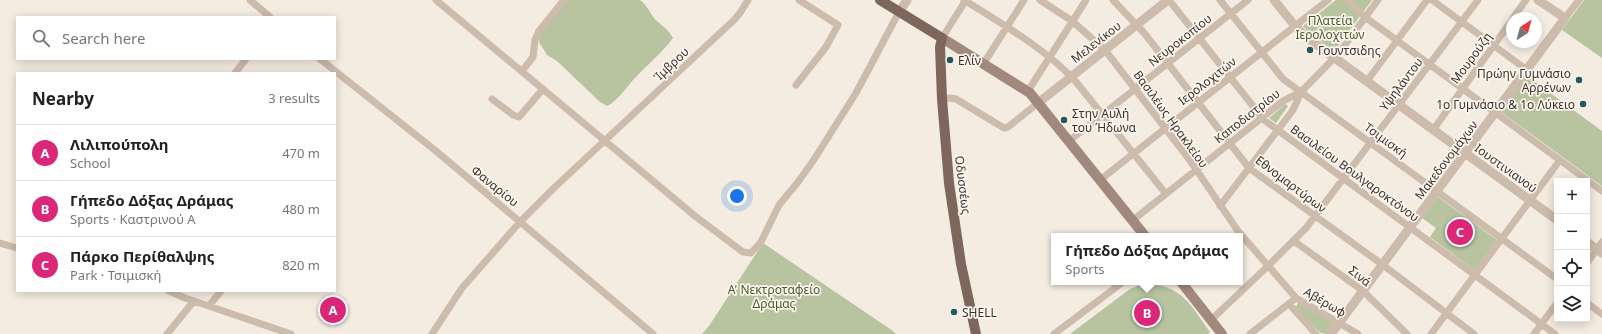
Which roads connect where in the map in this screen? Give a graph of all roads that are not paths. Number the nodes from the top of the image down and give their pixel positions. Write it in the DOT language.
graph roads {
  1 [pos="250,0"];
  2 [pos="436,0"];
  3 [pos="564,0"];
  4 [pos="748,0"];
  5 [pos="799,0"];
  6 [pos="880,0"];
  7 [pos="907,0"];
  8 [pos="965,0"];
  9 [pos="1024,0"];
  10 [pos="1040,0"];
  11 [pos="1086,0"];
  12 [pos="1113,0"];
  13 [pos="1168,0"];
  14 [pos="1220,0"];
  15 [pos="1248,0"];
  16 [pos="1274,0"];
  17 [pos="1328,0"];
  18 [pos="1346,0"];
  19 [pos="1378,0"];
  20 [pos="1427,0"];
  21 [pos="1432,0"];
  22 [pos="1478,0"];
  23 [pos="1526,0"];
  24 [pos="1538,0"];
  25 [pos="1579,0"];
  26 [pos="899,12"];
  27 [pos="1518,12"];
  28 [pos="1231,14"];
  29 [pos="269,16"];
  30 [pos="1365,17"];
  31 [pos="1565,18"];
  32 [pos="1072,21"];
  33 [pos="1462,21"];
  34 [pos="1136,25"];
  35 [pos="1294,26"];
  36 [pos="1007,27"];
  37 [pos="1506,28"];
  38 [pos="942,38"];
  39 [pos="1199,38"];
  40 [pos="1397,40"];
  41 [pos="1493,45"];
  42 [pos="1105,50"];
  43 [pos="1261,52"];
  44 [pos="1050,57"];
  45 [pos="1335,58"];
  46 [pos="245,60"];
  47 [pos="321,60"];
  48 [pos="984,63"];
  49 [pos="1168,64"];
  50 [pos="1430,64"];
  51 [pos="1527,70"];
  52 [pos="522,71"];
  53 [pos="235,72"];
  54 [pos="1072,76"];
  55 [pos="1230,77"];
  56 [pos="1367,81"];
  57 [pos="796,85"];
  58 [pos="543,89"];
  59 [pos="1136,89"];
  60 [pos="1462,89"];
  61 [pos="1028,91"];
  62 [pos="1301,92"];
  63 [pos="492,99"];
  64 [pos="942,99"];
  65 [pos="1038,102"];
  66 [pos="1198,103"];
  67 [pos="1399,105"];
  68 [pos="1496,113"];
  69 [pos="1103,115"];
  70 [pos="1262,117"];
  71 [pos="1165,128"];
  72 [pos="1278,130"];
  73 [pos="1433,130"];
  74 [pos="605,141"];
  75 [pos="1070,141"];
  76 [pos="1230,143"];
  77 [pos="1371,143"];
  78 [pos="1134,154"];
  79 [pos="1466,154"];
  80 [pos="1560,160"];
  81 [pos="1249,168"];
  82 [pos="1196,170"];
  83 [pos="1344,179"];
  84 [pos="1100,180"];
  85 [pos="1438,191"];
  86 [pos="1602,191"];
  87 [pos="1166,194"];
  88 [pos="1530,200"];
  89 [pos="1220,206"];
  90 [pos="1316,216"];
  91 [pos="1554,218"];
  92 [pos="1133,220"];
  93 [pos="520,222"];
  94 [pos="1411,227"];
  95 [pos="1143,233"];
  96 [pos="1240,233"];
  97 [pos="1243,237"];
  98 [pos="1502,238"];
  99 [pos="1294,241"];
  100 [pos="0,243"];
  101 [pos="1590,243"];
  102 [pos="16,248"];
  103 [pos="1600,248"];
  104 [pos="1590,260"];
  105 [pos="1383,265"];
  106 [pos="1268,266"];
  107 [pos="1475,275"];
  108 [pos="1554,277"];
  109 [pos="1119,285"];
  110 [pos="1183,285"];
  111 [pos="1363,291"];
  112 [pos="172,292"];
  113 [pos="220,292"];
  114 [pos="1296,298"];
  115 [pos="194,301"];
  116 [pos="1289,304"];
  117 [pos="1590,305"];
  118 [pos="209,306"];
  119 [pos="1554,307"];
  120 [pos="1446,313"];
  121 [pos="1602,314"];
  122 [pos="1211,320"];
  123 [pos="1339,323"];
  124 [pos="1542,324"];
  125 [pos="167,334"];
  126 [pos="291,334"];
  127 [pos="432,334"];
  128 [pos="654,334"];
  129 [pos="976,334"];
  130 [pos="1054,334"];
  131 [pos="1222,334"];
  132 [pos="1250,334"];
  133 [pos="1316,334"];
  134 [pos="1331,334"];
  135 [pos="1358,334"];
  136 [pos="1408,334"];
  137 [pos="1431,334"];
  138 [pos="1474,334"];
  139 [pos="1534,334"];
  140 [pos="1555,334"];
  1 -- 29 [label="street"];
  2 -- 52 [label="street"];
  3 -- 52 [label="street"];
  4 -- 74 [label="street, Ίμβρου"];
  5 -- 57 [label="street"];
  6 -- 26 [label="main road"];
  7 -- 26 [label="street"];
  8 -- 36 [label="street"];
  8 -- 38 [label="street"];
  9 -- 36 [label="street"];
  10 -- 32 [label="street, Βασιλέως Ηρακλείου"];
  11 -- 32 [label="street"];
  12 -- 34 [label="street, Εθνομαρτύρων"];
  13 -- 34 [label="street, Μελενίκου"];
  13 -- 39 [label="street, Βασιλείου Βουλγαροκτόνου"];
  14 -- 28 [label="street, Τσιμισκή"];
  15 -- 28 [label="street, Νευροκοπίου"];
  16 -- 35 [label="street, Ιουστινιανού"];
  17 -- 35 [label="street, Ιερολοχιτών"];
  18 -- 30 [label="street"];
  19 -- 30 [label="street"];
  20 -- 40 [label="street"];
  21 -- 33 [label="street"];
  22 -- 33 [label="street, Υψηλάντου"];
  23 -- 27 [label="street, Μουρούζη"];
  24 -- 31 [label="street"];
  25 -- 31 [label="street, Μακεδονομάχων"];
  26 -- 38 [label="main road"];
  26 -- 74 [label="street"];
  28 -- 39 [label="street, Νευροκοπίου"];
  28 -- 43 [label="street, Τσιμισκή"];
  30 -- 40 [label="street"];
  30 -- 45 [label="street"];
  31 -- 51 [label="street, Μακεδονομάχων"];
  32 -- 42 [label="street, Βασιλέως Ηρακλείου"];
  32 -- 44 [label="street"];
  33 -- 41 [label="street"];
  33 -- 50 [label="street, Υψηλάντου"];
  34 -- 42 [label="street, Μελενίκου"];
  34 -- 49 [label="street, Εθνομαρτύρων"];
  35 -- 43 [label="street, Ιερολοχιτών"];
  35 -- 45 [label="street, Ιουστινιανού"];
  36 -- 44 [label="street"];
  36 -- 48 [label="street"];
  37 -- 41 [label="street, Μουρούζη"];
  38 -- 48 [label="main road"];
  38 -- 64 [label="main road, Οδυσσέως"];
  39 -- 49 [label="street, Νευροκοπίου"];
  39 -- 55 [label="street, Βασιλείου Βουλγαροκτόνου"];
  40 -- 50 [label="street"];
  40 -- 56 [label="street"];
  41 -- 51 [label="street"];
  41 -- 60 [label="street, Μουρούζη"];
  42 -- 54 [label="street, Μελενίκου"];
  42 -- 59 [label="street, Βασιλέως Ηρακλείου"];
  43 -- 55 [label="street, Ιερολοχιτών"];
  43 -- 62 [label="street, Τσιμισκή"];
  44 -- 54 [label="street"];
  44 -- 61 [label="street"];
  45 -- 56 [label="street, Ιουστινιανού"];
  45 -- 62 [label="street"];
  46 -- 53 [label="street"];
  47 -- 93 [label="street, Φαναρίου"];
  48 -- 61 [label="main road"];
  49 -- 59 [label="street, Νευροκοπίου"];
  49 -- 66 [label="street, Εθνομαρτύρων"];
  50 -- 60 [label="street"];
  50 -- 67 [label="street, Υψηλάντου"];
  51 -- 68 [label="street, Μακεδονομάχων"];
  52 -- 58 [label="street"];
  54 -- 65 [label="street, Μελενίκου"];
  54 -- 69 [label="street"];
  55 -- 66 [label="street, Ιερολοχιτών"];
  55 -- 70 [label="street, Βασιλείου Βουλγαροκτόνου"];
  56 -- 67 [label="street, Ιουστινιανού"];
  58 -- 63 [label="street"];
  58 -- 74 [label="street"];
  59 -- 69 [label="street, Νευροκοπίου"];
  59 -- 71 [label="street, Βασιλέως Ηρακλείου"];
  60 -- 68 [label="street"];
  60 -- 73 [label="street, Μουρούζη"];
  61 -- 65 [label="main road"];
  62 -- 70 [label="street, Καποδιστρίου"];
  62 -- 72 [label="street"];
  62 -- 77 [label="street, Τσιμισκή"];
  64 -- 65 [label="street"];
  64 -- 129 [label="main road, Οδυσσέως"];
  65 -- 75 [label="main road"];
  66 -- 71 [label="street, Ιερολοχιτών"];
  66 -- 76 [label="street, Εθνομαρτύρων"];
  67 -- 73 [label="street, Ιουστινιανού"];
  67 -- 77 [label="street, Υψηλάντου"];
  68 -- 79 [label="street, Μακεδονομάχων"];
  68 -- 80 [label="street"];
  69 -- 75 [label="street, Νευροκοπίου"];
  69 -- 78 [label="street"];
  70 -- 72 [label="street, Βασιλείου Βουλγαροκτόνου"];
  70 -- 76 [label="street, Καποδιστρίου"];
  71 -- 78 [label="street, Ιερολοχιτών"];
  71 -- 82 [label="street, Βασιλέως Ηρακλείου"];
  72 -- 81 [label="street"];
  72 -- 83 [label="street, Βασιλείου Βουλγαροκτόνου"];
  73 -- 79 [label="street, Ιουστινιανού"];
  74 -- 93 [label="street, Ίμβρου"];
  75 -- 84 [label="main road"];
  76 -- 81 [label="street, Εθνομαρτύρων"];
  76 -- 82 [label="street, Καποδιστρίου"];
  77 -- 83 [label="street, Υψηλάντου"];
  77 -- 85 [label="street, Τσιμισκή"];
  78 -- 84 [label="street, Ιερολοχιτών"];
  78 -- 87 [label="street"];
  79 -- 85 [label="street, Μακεδονομάχων"];
  79 -- 88 [label="street, Ιουστινιανού"];
  80 -- 86 [label="street"];
  80 -- 88 [label="street"];
  81 -- 89 [label="street"];
  81 -- 90 [label="street, Εθνομαρτύρων"];
  82 -- 87 [label="street, Καποδιστρίου"];
  82 -- 89 [label="street, Βασιλέως Ηρακλείου"];
  83 -- 90 [label="street, Υψηλάντου"];
  83 -- 94 [label="street, Βασιλείου Βουλγαροκτόνου"];
  84 -- 92 [label="main road"];
  85 -- 94 [label="street, Μακεδονομάχων"];
  85 -- 98 [label="street, Τσιμισκή"];
  87 -- 92 [label="street, Καποδιστρίου"];
  88 -- 91 [label="street, Ιουστινιανού"];
  88 -- 98 [label="street"];
  89 -- 96 [label="street, Βασιλέως Ηρακλείου"];
  90 -- 99 [label="street, Υψηλάντου"];
  90 -- 105 [label="street, Εθνομαρτύρων"];
  92 -- 95 [label="main road"];
  93 -- 127 [label="street, Ίμβρου"];
  93 -- 128 [label="street, Φαναρίου"];
  94 -- 105 [label="street, Μακεδονομάχων"];
  94 -- 107 [label="street, Βασιλείου Βουλγαροκτόνου"];
  97 -- 106 [label="street, Βασιλέως Ηρακλείου"];
  98 -- 107 [label="street"];
  98 -- 108 [label="street, Τσιμισκή"];
  99 -- 106 [label="street, Υψηλάντου"];
  99 -- 111 [label="street, Σινά"];
  100 -- 102 [label="street"];
  101 -- 103 [label="street"];
  103 -- 104 [label="street"];
  105 -- 111 [label="street, Μακεδονομάχων"];
  105 -- 120 [label="street, Εθνομαρτύρων"];
  106 -- 114 [label="street, Αβέρωφ"];
  106 -- 122 [label="street, Υψηλάντου"];
  107 -- 120 [label="street"];
  107 -- 124 [label="street, Βασιλείου Βουλγαροκτόνου"];
  109 -- 130 [label="street"];
  110 -- 122 [label="main road"];
  111 -- 123 [label="street, Μακεδονομάχων"];
  111 -- 136 [label="street, Σινά"];
  112 -- 115 [label="street"];
  113 -- 118 [label="street"];
  114 -- 116 [label="street"];
  114 -- 123 [label="street, Αβέρωφ"];
  115 -- 118 [label="street"];
  115 -- 125 [label="street"];
  116 -- 132 [label="street"];
  116 -- 133 [label="street"];
  117 -- 121 [label="street"];
  118 -- 126 [label="street"];
  119 -- 124 [label="street"];
  120 -- 137 [label="street"];
  120 -- 138 [label="street, Εθνομαρτύρων"];
  122 -- 131 [label="main road"];
  123 -- 134 [label="street, Μακεδονομάχων"];
  123 -- 135 [label="street, Αβέρωφ"];
  124 -- 139 [label="street"];
  124 -- 140 [label="street, Βασιλείου Βουλγαροκτόνου"];
}
